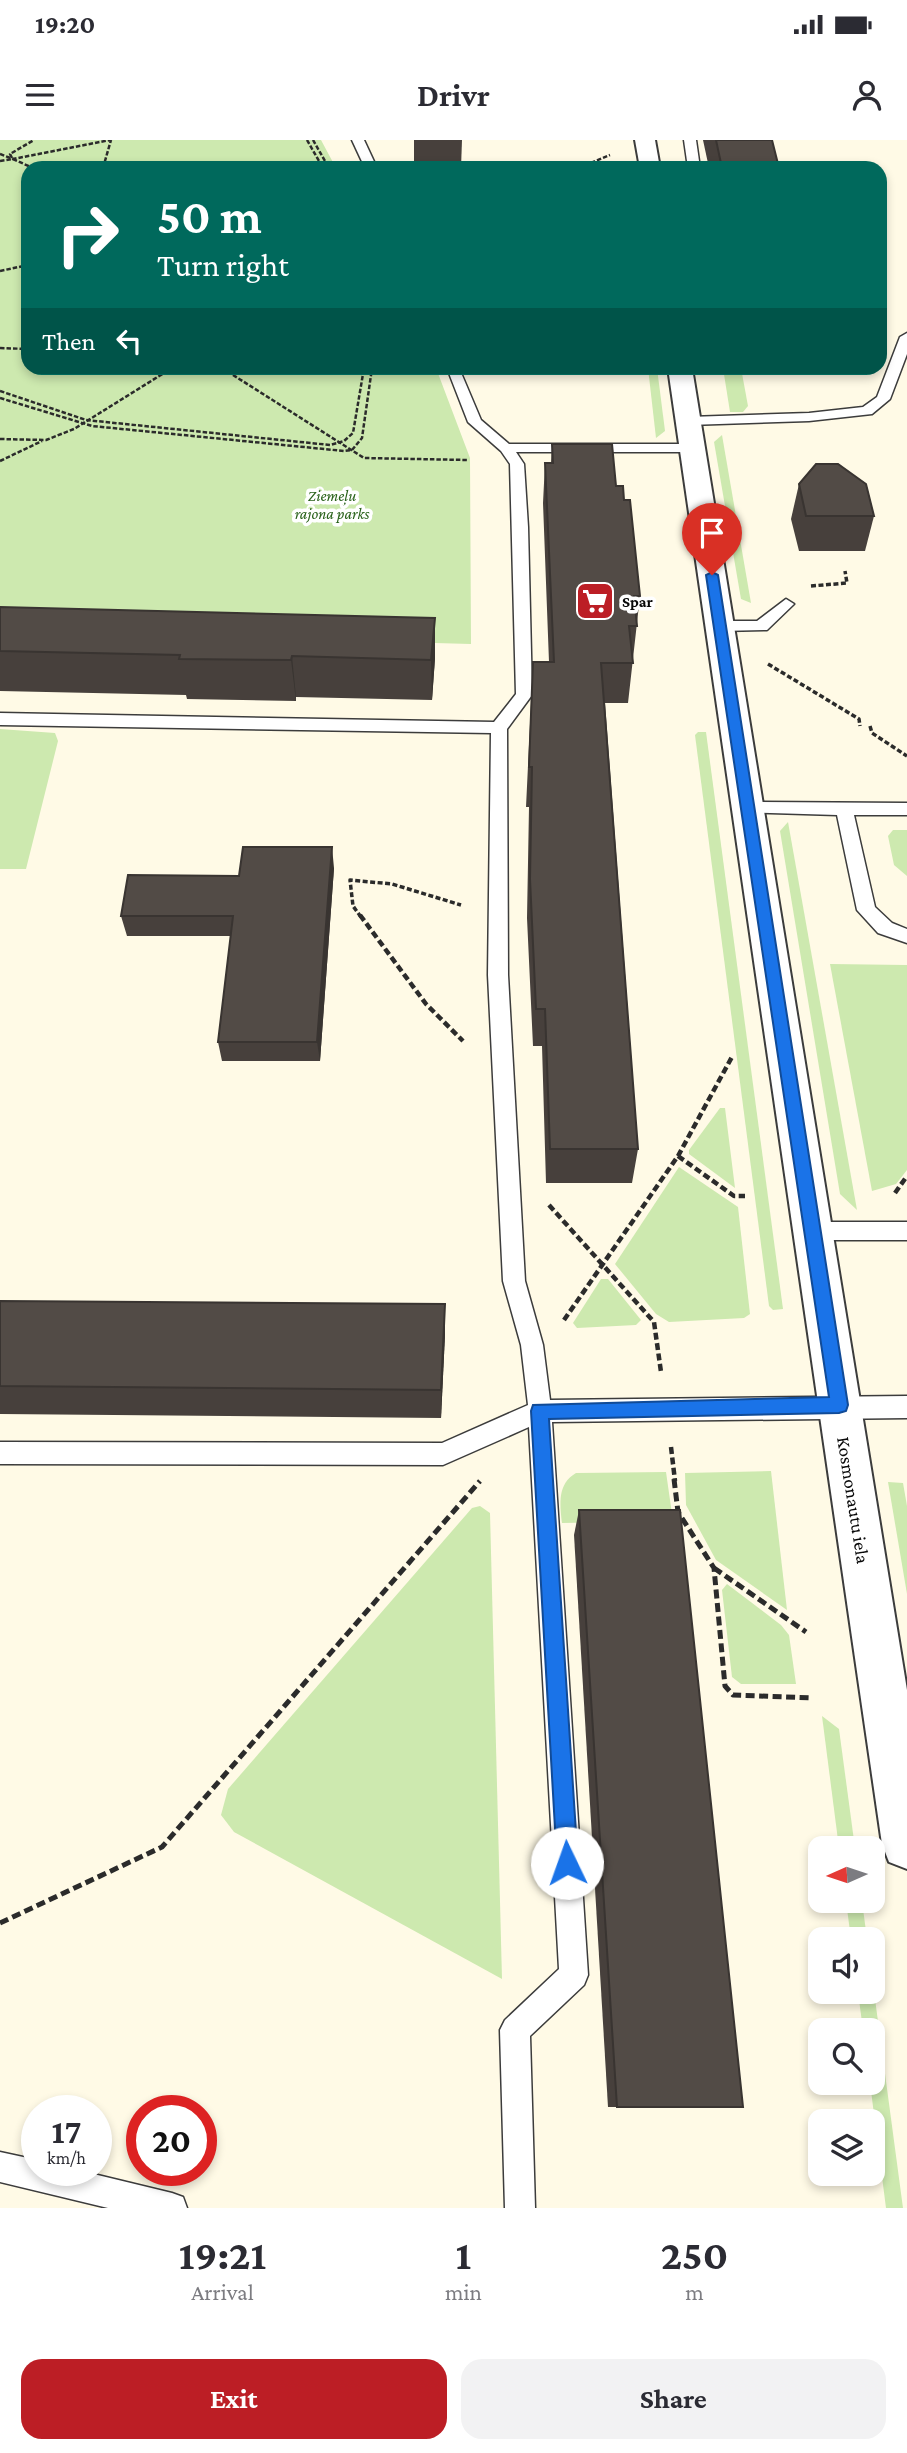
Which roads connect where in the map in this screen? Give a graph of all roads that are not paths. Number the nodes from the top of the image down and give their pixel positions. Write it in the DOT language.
graph roads {
  1 [pos="358,140"];
  2 [pos="645,140"];
  3 [pos="690,140"];
  4 [pos="368,161"];
  5 [pos="649,161"];
  6 [pos="693,161"];
  7 [pos="907,337"];
  8 [pos="456,375"];
  9 [pos="681,375"];
  10 [pos="691,435"];
  11 [pos="506,448"];
  12 [pos="786,604"];
  13 [pos="720,626"];
  14 [pos="0,719"];
  15 [pos="499,728"];
  16 [pos="746,808"];
  17 [pos="844,808"];
  18 [pos="907,809"];
  19 [pos="907,936"];
  20 [pos="814,1231"];
  21 [pos="907,1231"];
  22 [pos="839,1405"];
  23 [pos="907,1407"];
  24 [pos="540,1411"];
  25 [pos="0,1453"];
  26 [pos="907,1843"];
  27 [pos="0,2167"];
  28 [pos="172,2208"];
  29 [pos="520,2208"];
  1 -- 4 [label="lane"];
  2 -- 5 [label="street"];
  3 -- 6 [label="lane"];
  7 -- 10 [label="lane"];
  8 -- 11 [label="lane"];
  9 -- 10 [label="street, Kosmonautu iela"];
  10 -- 11 [label="lane"];
  10 -- 13 [label="street, Kosmonautu iela"];
  11 -- 15 [label="lane"];
  12 -- 13 [label="lane"];
  13 -- 16 [label="street, Kosmonautu iela"];
  14 -- 15 [label="lane"];
  15 -- 24 [label="lane"];
  16 -- 17 [label="lane"];
  16 -- 20 [label="street, Kosmonautu iela"];
  17 -- 18 [label="lane"];
  17 -- 19 [label="lane"];
  20 -- 21 [label="lane"];
  20 -- 22 [label="street, Kosmonautu iela"];
  22 -- 23 [label="lane"];
  22 -- 24 [label="lane"];
  22 -- 26 [label="street, Kosmonautu iela"];
  24 -- 25 [label="lane"];
  24 -- 29 [label="lane"];
  27 -- 28 [label="lane"];
}
